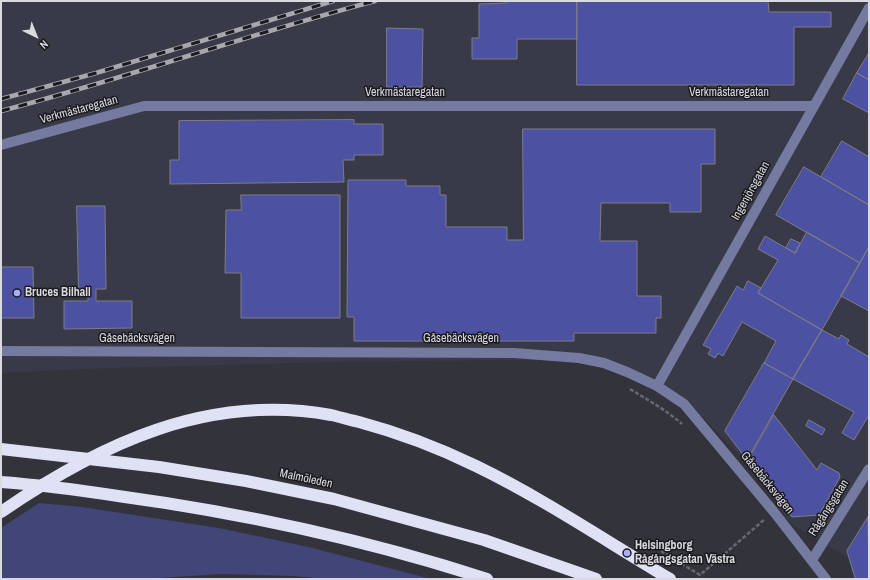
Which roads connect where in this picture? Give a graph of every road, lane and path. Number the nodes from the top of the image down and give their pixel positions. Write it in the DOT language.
graph roads {
  1 [pos="869,8"];
  2 [pos="813,106"];
  3 [pos="1,144"];
  4 [pos="1,351"];
  5 [pos="656,386"];
  6 [pos="626,387"];
  7 [pos="684,426"];
  8 [pos="1,449"];
  9 [pos="869,469"];
  10 [pos="1,482"];
  11 [pos="1,512"];
  12 [pos="774,512"];
  13 [pos="760,514"];
  14 [pos="764,520"];
  15 [pos="768,526"];
  16 [pos="661,551"];
  17 [pos="812,560"];
  18 [pos="487,579"];
  19 [pos="596,579"];
  20 [pos="670,579"];
  21 [pos="826,579"];
  1 -- 2 [label="street, Ingenjörsgatan"];
  2 -- 3 [label="street, Verkmästaregatan"];
  2 -- 5 [label="street, Ingenjörsgatan"];
  4 -- 5 [label="street, Gåsebäcksvägen"];
  5 -- 12 [label="street, Gåsebäcksvägen"];
  6 -- 7 [label="path"];
  8 -- 19 [label="highway, Malmöleden"];
  9 -- 17 [label="street, Rågångsgatan"];
  10 -- 18 [label="highway"];
  11 -- 20 [label="highway"];
  12 -- 14 [label="path"];
  12 -- 17 [label="street, Gåsebäcksvägen"];
  13 -- 14 [label="path"];
  14 -- 15 [label="path"];
  14 -- 16 [label="path"];
  17 -- 21 [label="street, Gåsebäcksvägen"];
}
